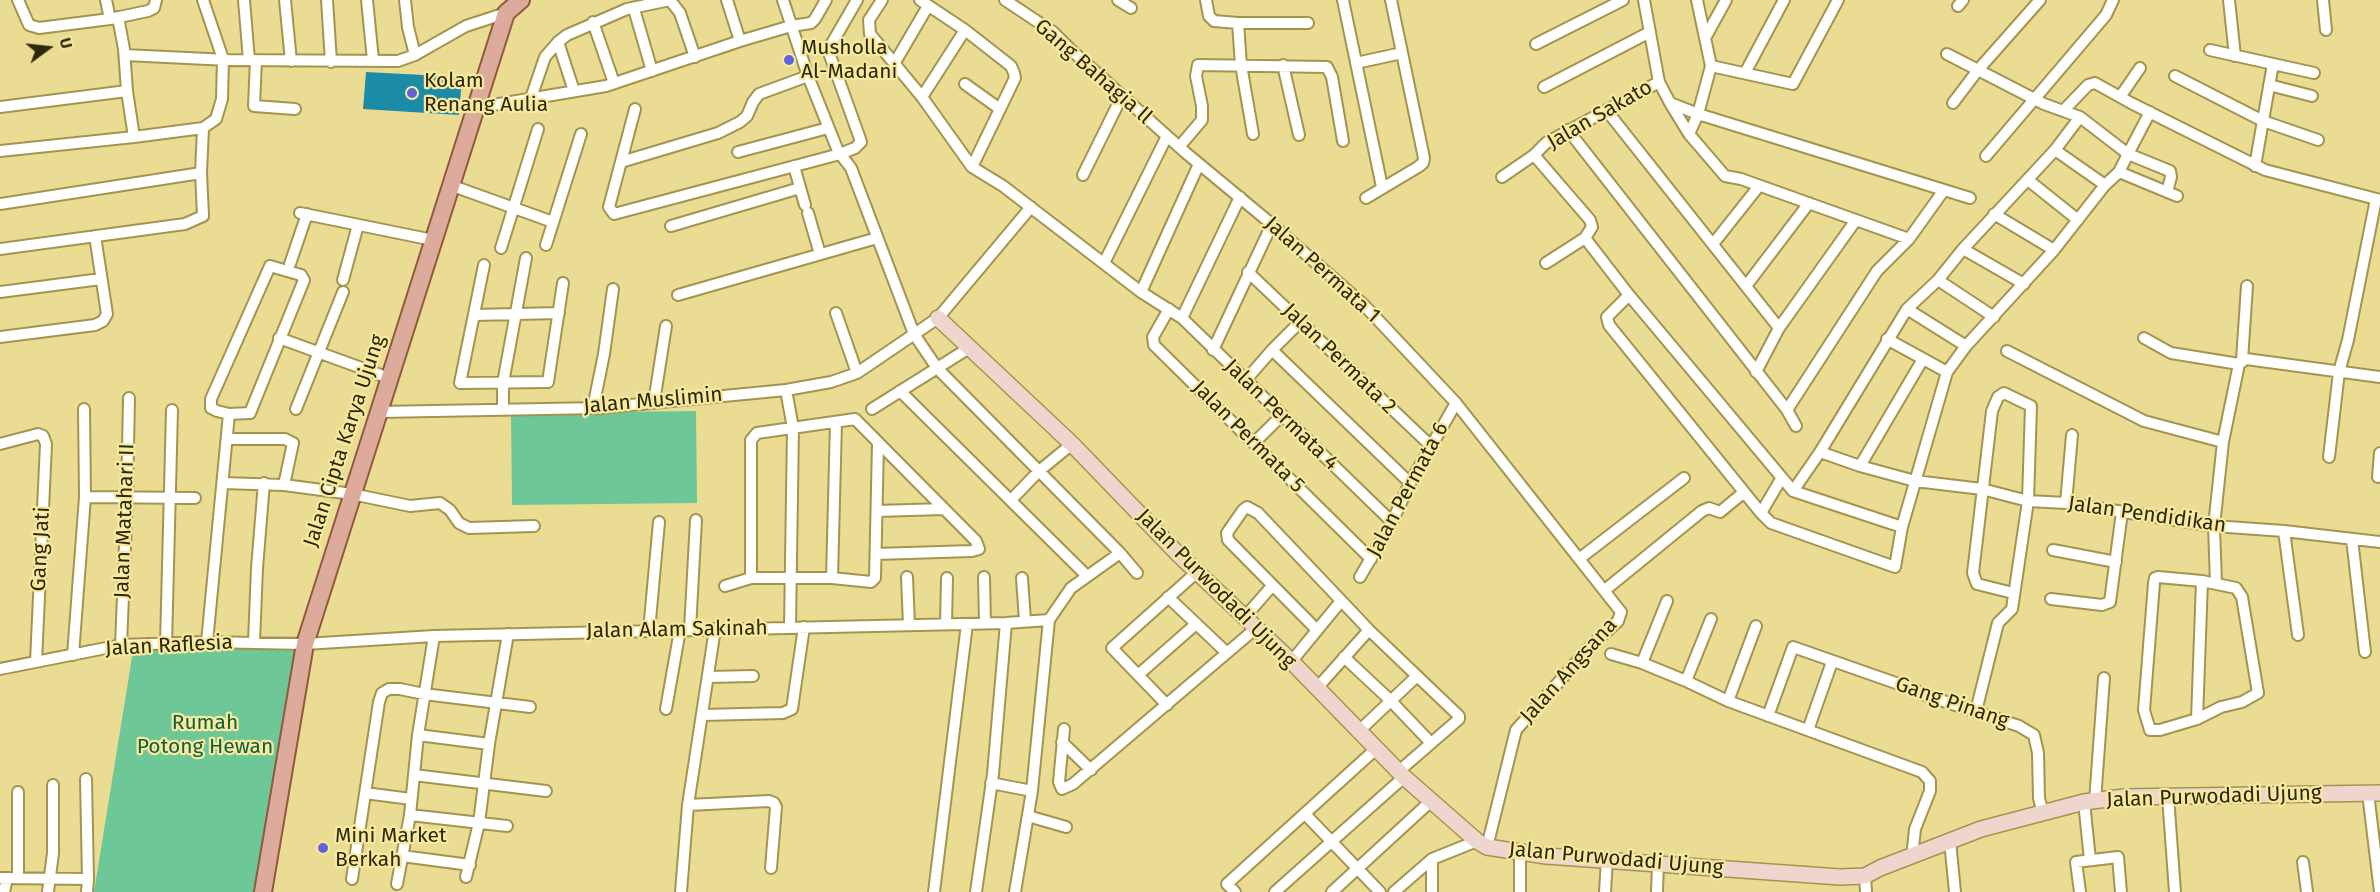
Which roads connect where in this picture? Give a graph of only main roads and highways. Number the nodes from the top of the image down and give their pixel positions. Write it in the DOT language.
graph roads {
  1 [pos="515,4"];
  2 [pos="263,892"];
  1 -- 2 [label="main road, Jalan Cipta Karya Ujung"];
}
